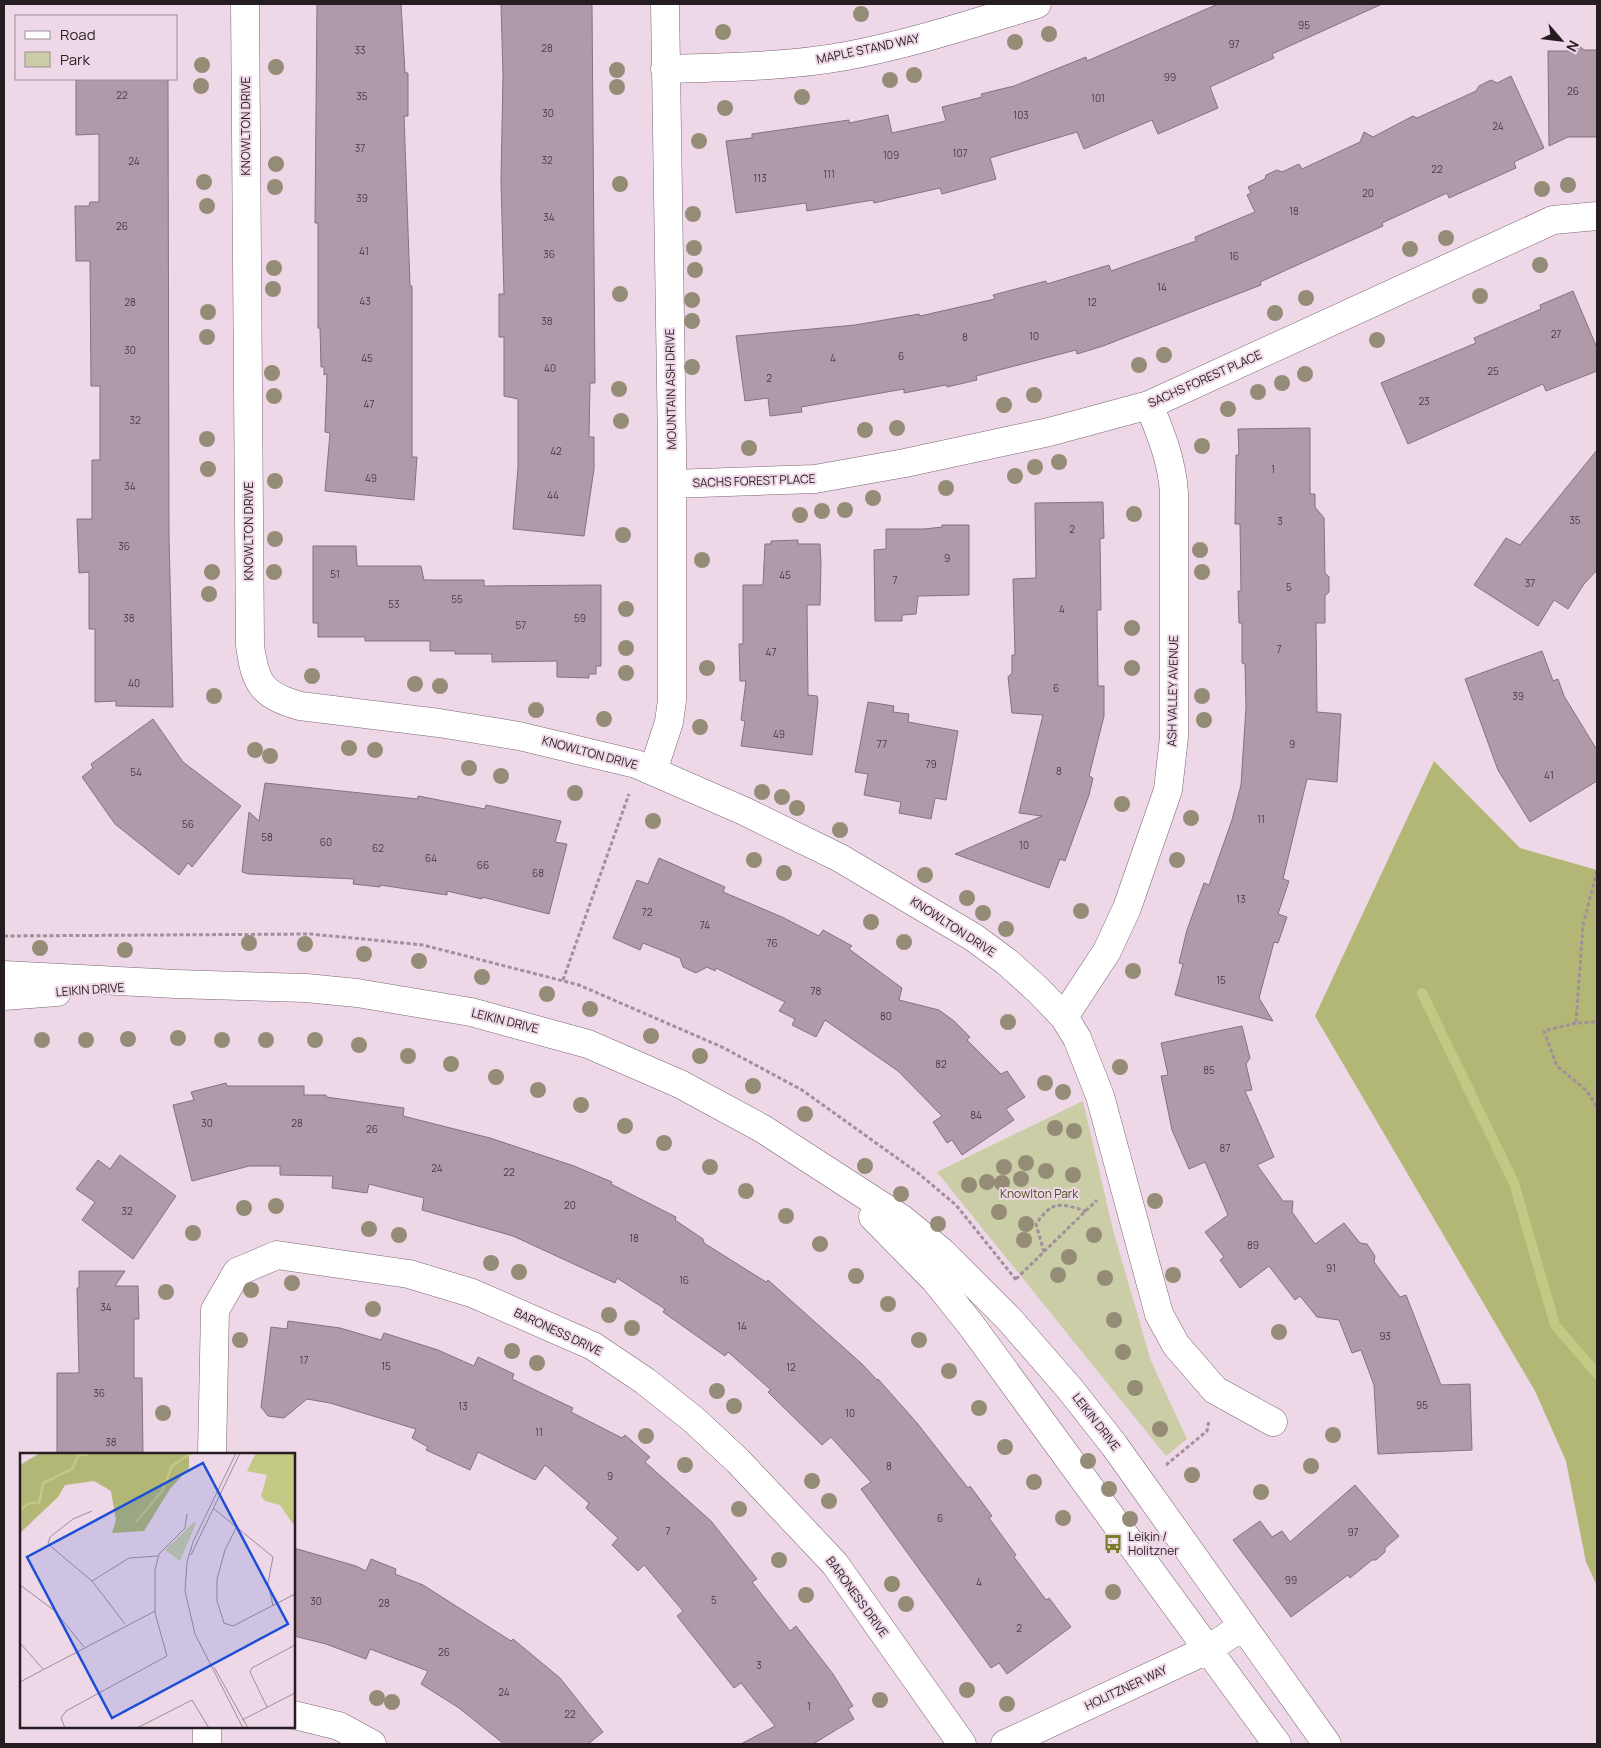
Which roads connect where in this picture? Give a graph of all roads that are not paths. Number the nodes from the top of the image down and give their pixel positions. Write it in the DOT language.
graph roads {
  1 [pos="245,4"];
  2 [pos="665,4"];
  3 [pos="1037,4"];
  4 [pos="665,69"];
  5 [pos="1597,216"];
  6 [pos="1150,405"];
  7 [pos="672,484"];
  8 [pos="645,768"];
  9 [pos="4,975"];
  10 [pos="176,984"];
  11 [pos="4,996"];
  12 [pos="1064,1017"];
  13 [pos="806,1154"];
  14 [pos="1273,1422"];
  15 [pos="212,1453"];
  16 [pos="1243,1626"];
  17 [pos="1207,1650"];
  18 [pos="295,1715"];
  19 [pos="207,1728"];
  20 [pos="207,1744"];
  21 [pos="372,1744"];
  22 [pos="962,1744"];
  23 [pos="1005,1744"];
  24 [pos="1277,1744"];
  25 [pos="1327,1744"];
  1 -- 8 [label="street, KNOWLTON DRIVE"];
  2 -- 4 [label="street, MOUNTAIN ASH DRIVE"];
  3 -- 4 [label="street, MAPLE STAND WAY"];
  4 -- 7 [label="street, MOUNTAIN ASH DRIVE"];
  5 -- 6 [label="street, SACHS FOREST PLACE"];
  6 -- 7 [label="street, SACHS FOREST PLACE"];
  6 -- 12 [label="street, ASH VALLEY AVENUE"];
  7 -- 8 [label="street, MOUNTAIN ASH DRIVE"];
  8 -- 12 [label="street, KNOWLTON DRIVE"];
  9 -- 10 [label="street, LEIKIN DRIVE"];
  10 -- 11 [label="street, LEIKIN DRIVE"];
  10 -- 13 [label="street, LEIKIN DRIVE"];
  12 -- 14 [label="street, KNOWLTON DRIVE"];
  13 -- 16 [label="street, LEIKIN DRIVE"];
  13 -- 17 [label="street, LEIKIN DRIVE"];
  15 -- 22 [label="street, BARONESS DRIVE"];
  16 -- 17 [label="street, HOLITZNER WAY"];
  16 -- 25 [label="street, LEIKIN DRIVE"];
  17 -- 23 [label="street, HOLITZNER WAY"];
  17 -- 24 [label="street, LEIKIN DRIVE"];
  18 -- 21 [label="street"];
  19 -- 20 [label="street"];
}
